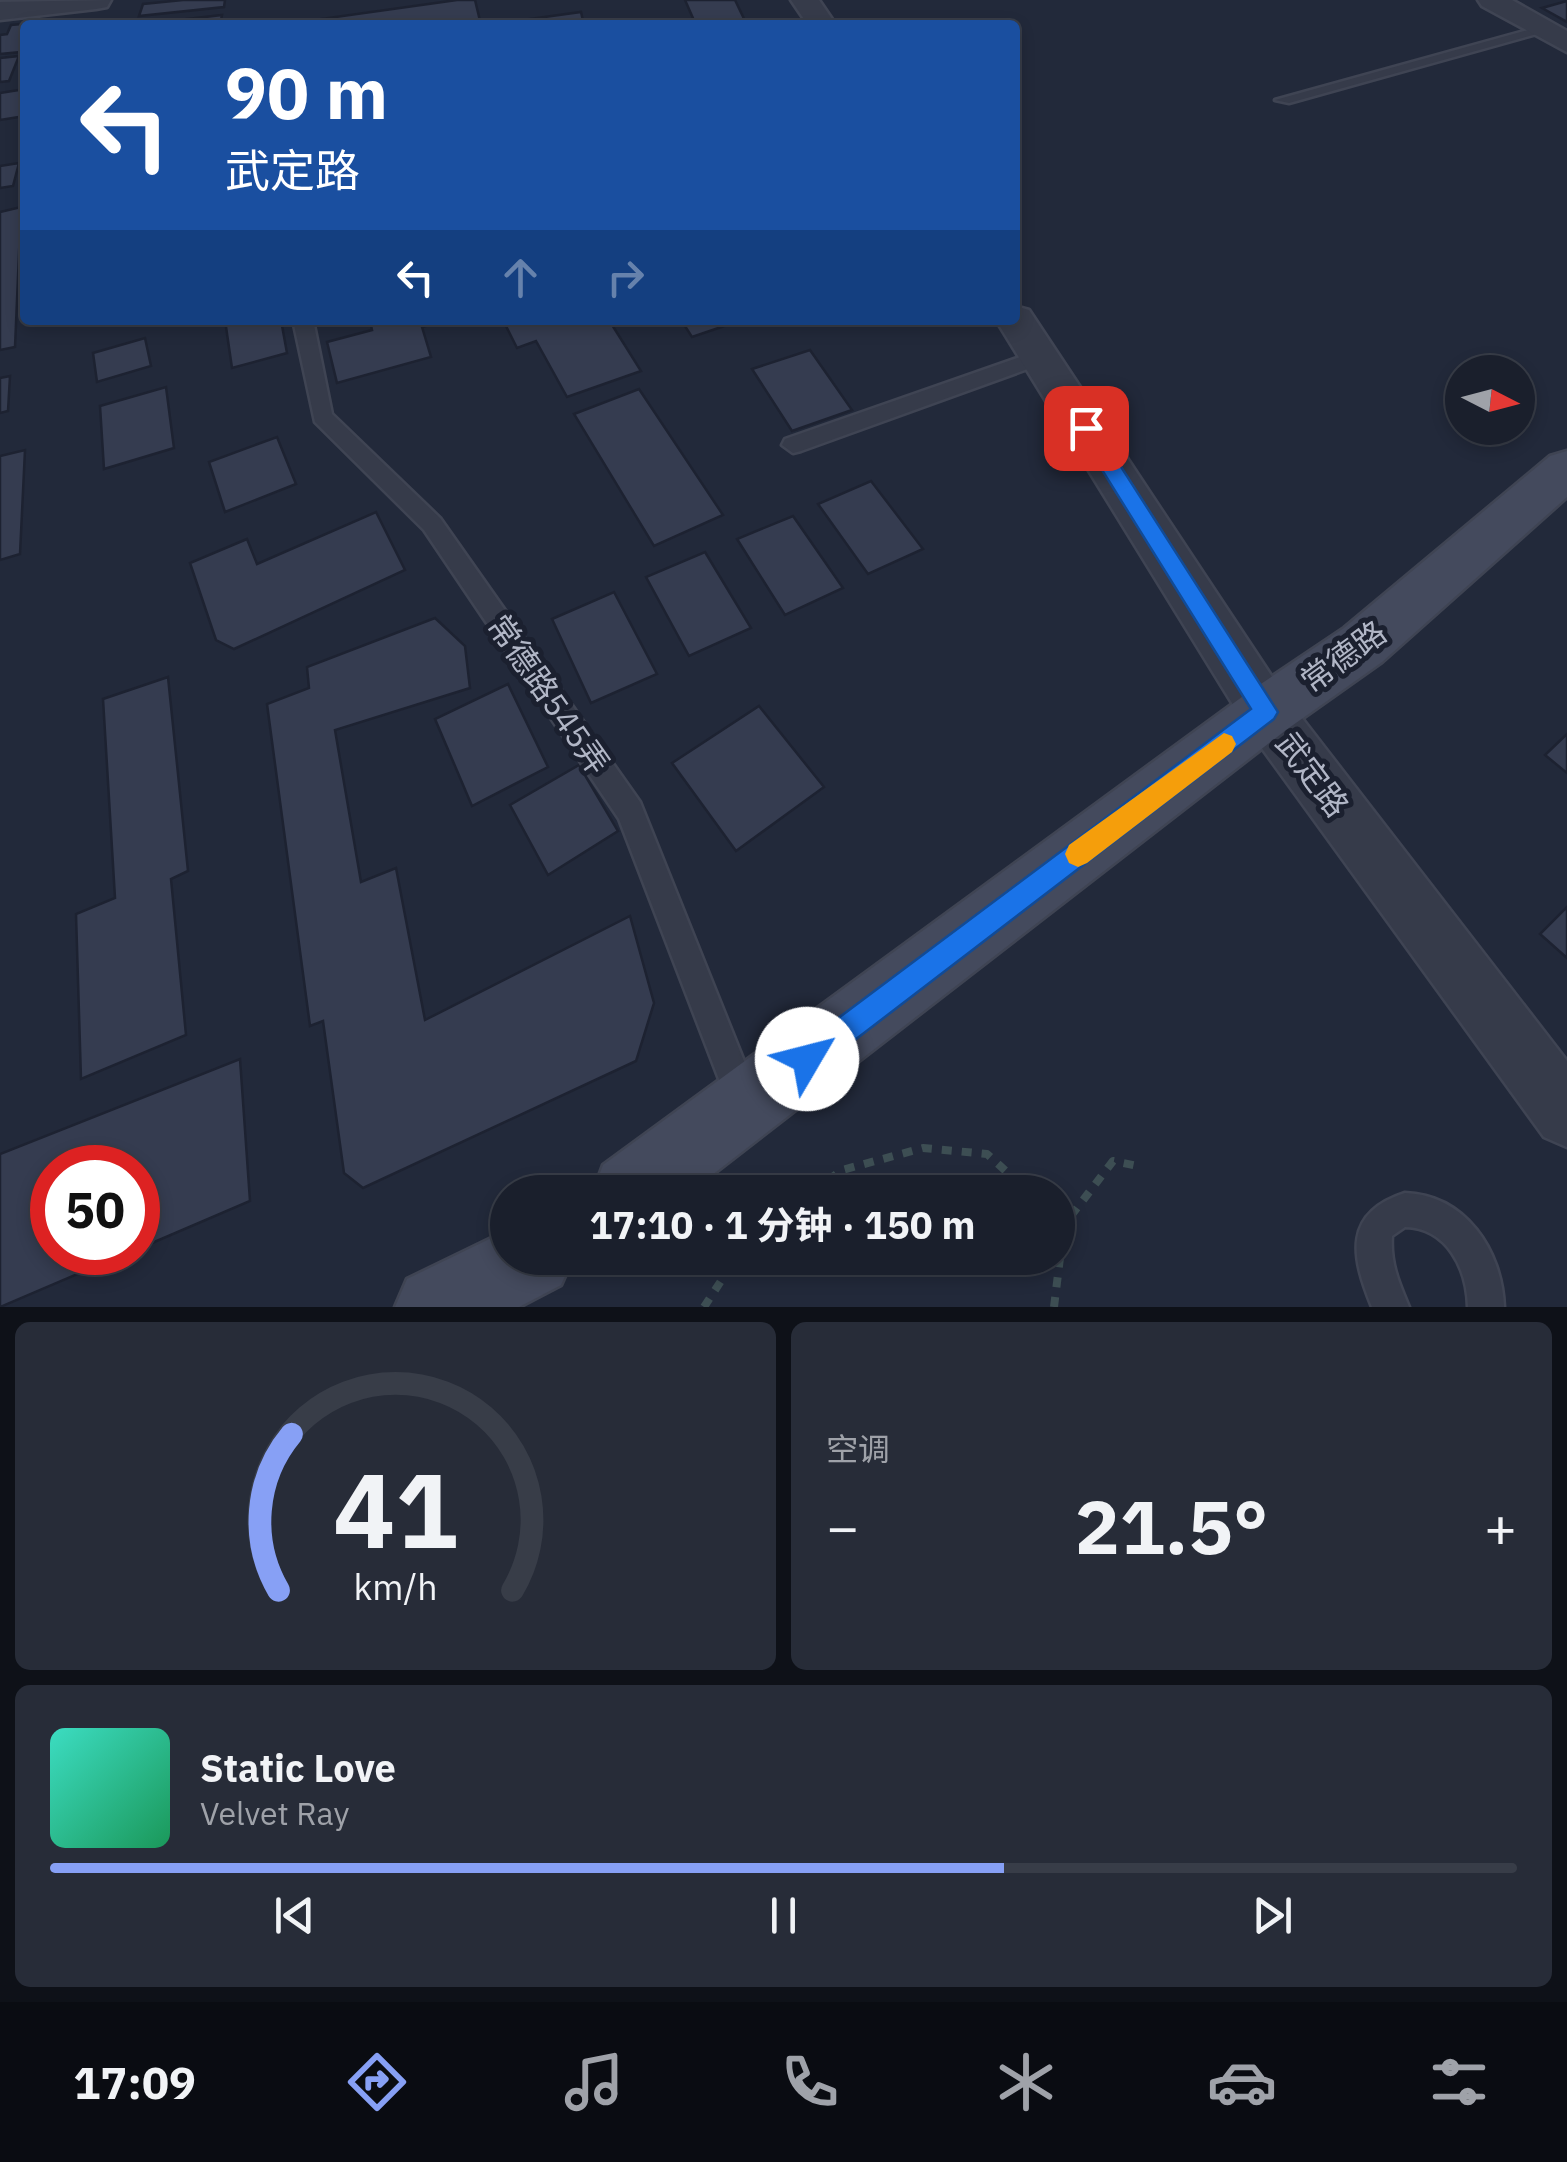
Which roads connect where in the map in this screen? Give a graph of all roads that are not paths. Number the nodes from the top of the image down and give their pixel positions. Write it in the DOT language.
graph roads {
  1 [pos="96,0"];
  2 [pos="1492,0"];
  3 [pos="0,11"];
  4 [pos="1556,37"];
  5 [pos="1283,100"];
  6 [pos="304,325"];
  7 [pos="1028,338"];
  8 [pos="793,445"];
  9 [pos="1567,468"];
  10 [pos="1266,712"];
  11 [pos="746,1106"];
  12 [pos="1567,1114"];
  13 [pos="653,1175"];
  14 [pos="500,1275"];
  15 [pos="1489,1305"];
  16 [pos="435,1307"];
  17 [pos="1391,1307"];
  1 -- 3 [label="street"];
  2 -- 4 [label="street"];
  4 -- 5 [label="lane"];
  6 -- 11 [label="lane, 常德路545弄"];
  7 -- 8 [label="lane"];
  7 -- 10 [label="street, 武定路"];
  9 -- 10 [label="main road, 常德路"];
  10 -- 11 [label="main road, 常德路"];
  10 -- 12 [label="street, 武定路"];
  11 -- 13 [label="main road, 常德路"];
  14 -- 16 [label="main road"];
  15 -- 17 [label="lane"];
}
